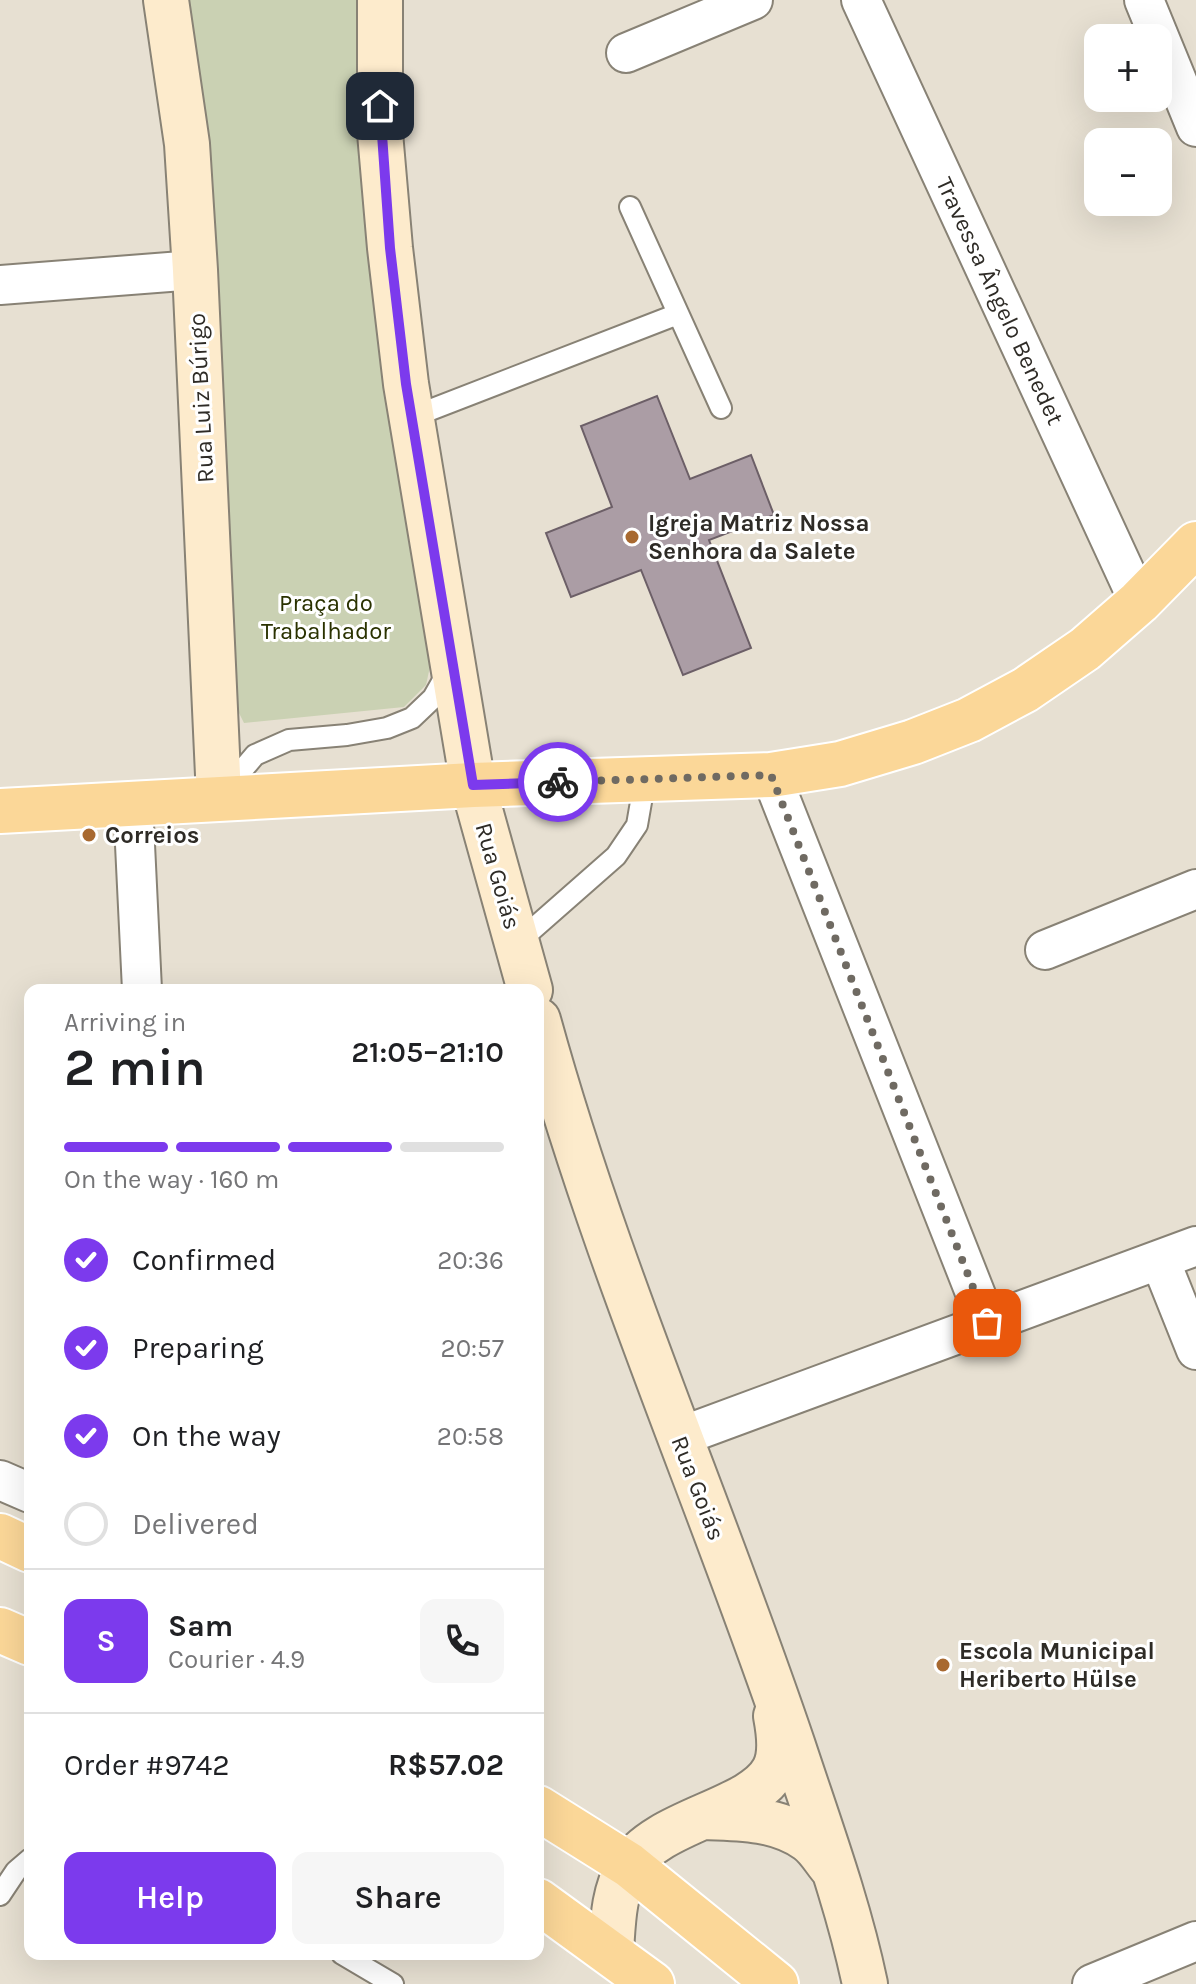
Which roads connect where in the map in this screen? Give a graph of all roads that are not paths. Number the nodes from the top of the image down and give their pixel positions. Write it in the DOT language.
graph roads {
  1 [pos="166,0"];
  2 [pos="380,0"];
  3 [pos="753,0"];
  4 [pos="861,0"];
  5 [pos="1144,0"];
  6 [pos="626,53"];
  7 [pos="1196,127"];
  8 [pos="630,207"];
  9 [pos="195,270"];
  10 [pos="0,285"];
  11 [pos="678,314"];
  12 [pos="721,408"];
  13 [pos="412,417"];
  14 [pos="1196,544"];
  15 [pos="1139,602"];
  16 [pos="453,662"];
  17 [pos="771,775"];
  18 [pos="645,779"];
  19 [pos="473,785"];
  20 [pos="219,797"];
  21 [pos="133,803"];
  22 [pos="0,811"];
  23 [pos="1196,889"];
  24 [pos="517,943"];
  25 [pos="1045,950"];
  26 [pos="142,984"];
  27 [pos="528,984"];
  28 [pos="544,1040"];
  29 [pos="1196,1246"];
  30 [pos="1160,1260"];
  31 [pos="987,1323"];
  32 [pos="1196,1350"];
  33 [pos="679,1437"];
  34 [pos="0,1480"];
  35 [pos="24,1490"];
  36 [pos="0,1536"];
  37 [pos="24,1547"];
  38 [pos="0,1630"];
  39 [pos="24,1640"];
  40 [pos="771,1682"];
  41 [pos="544,1812"];
  42 [pos="700,1817"];
  43 [pos="24,1864"];
  44 [pos="629,1865"];
  45 [pos="834,1871"];
  46 [pos="0,1895"];
  47 [pos="544,1905"];
  48 [pos="1196,1941"];
  49 [pos="611,1951"];
  50 [pos="352,1960"];
  51 [pos="649,1983"];
  52 [pos="393,1984"];
  53 [pos="776,1984"];
  54 [pos="865,1984"];
  55 [pos="1092,1984"];
  1 -- 9 [label="street, Rua Luiz Búrigo"];
  2 -- 13 [label="street, Rua Goiás"];
  3 -- 6 [label="street"];
  4 -- 15 [label="street, Travessa Ângelo Benedet"];
  5 -- 7 [label="street"];
  8 -- 11 [label="lane"];
  9 -- 10 [label="street"];
  9 -- 20 [label="street, Rua Luiz Búrigo"];
  11 -- 12 [label="lane"];
  11 -- 13 [label="lane"];
  13 -- 16 [label="street, Rua Goiás"];
  14 -- 15 [label="main road"];
  15 -- 17 [label="main road"];
  16 -- 19 [label="street, Rua Goiás"];
  16 -- 20 [label="lane"];
  17 -- 18 [label="main road"];
  17 -- 31 [label="street"];
  18 -- 19 [label="main road"];
  18 -- 24 [label="lane"];
  19 -- 20 [label="main road"];
  19 -- 24 [label="street, Rua Goiás"];
  20 -- 21 [label="main road"];
  21 -- 22 [label="main road"];
  21 -- 26 [label="street"];
  23 -- 25 [label="street"];
  24 -- 27 [label="street, Rua Goiás"];
  28 -- 33 [label="street, Rua Goiás"];
  29 -- 30 [label="street"];
  30 -- 31 [label="street"];
  30 -- 32 [label="street"];
  31 -- 33 [label="street"];
  33 -- 40 [label="street, Rua Goiás"];
  34 -- 35 [label="street"];
  36 -- 37 [label="main road"];
  38 -- 39 [label="main road"];
  40 -- 42 [label="street, Rua Goiás"];
  40 -- 45 [label="street, Rua Goiás"];
  41 -- 44 [label="main road"];
  42 -- 44 [label="street, Rua Goiás"];
  42 -- 45 [label="street"];
  43 -- 46 [label="lane"];
  44 -- 49 [label="street"];
  44 -- 53 [label="main road"];
  45 -- 54 [label="street, Rua Goiás"];
  47 -- 49 [label="main road"];
  48 -- 55 [label="street"];
  49 -- 51 [label="main road"];
  50 -- 52 [label="lane"];
}
